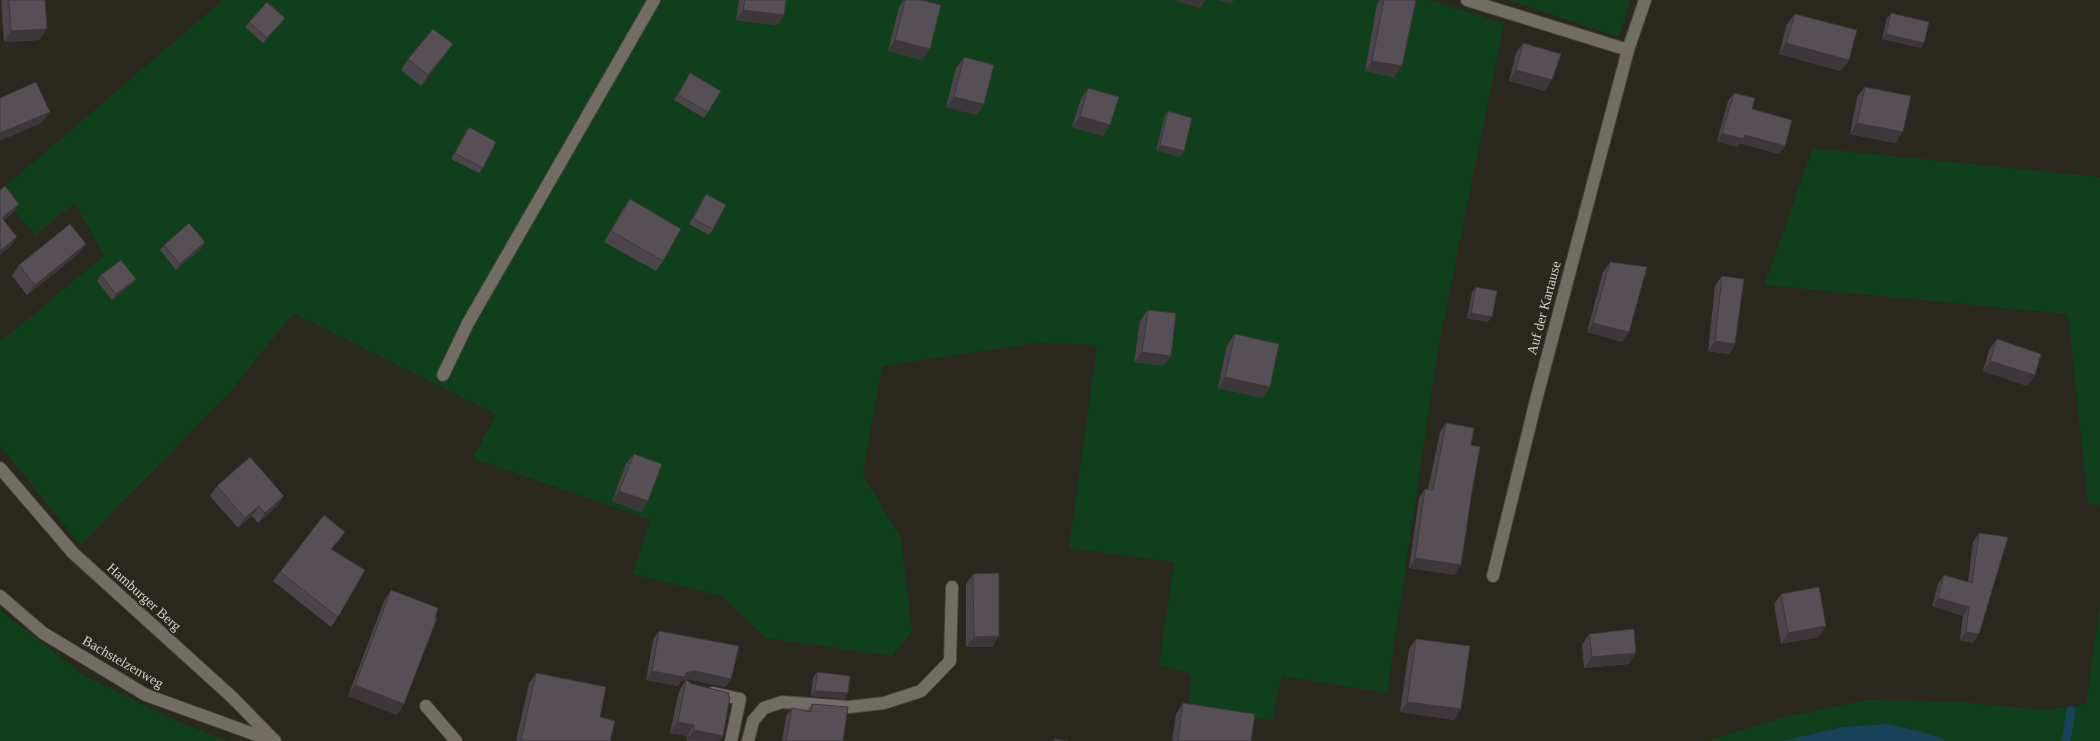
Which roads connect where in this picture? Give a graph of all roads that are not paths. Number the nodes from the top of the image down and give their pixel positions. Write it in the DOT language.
graph roads {
  1 [pos="654,0"];
  2 [pos="1467,0"];
  3 [pos="1645,0"];
  4 [pos="1628,50"];
  5 [pos="443,375"];
  6 [pos="0,468"];
  7 [pos="1493,576"];
  8 [pos="952,587"];
  9 [pos="0,596"];
  10 [pos="704,691"];
  11 [pos="426,706"];
  12 [pos="274,741"];
  13 [pos="456,741"];
  14 [pos="731,741"];
  15 [pos="748,741"];
  1 -- 5 [label="street"];
  2 -- 4 [label="street"];
  3 -- 4 [label="street, Auf der Kartause"];
  4 -- 7 [label="street, Auf der Kartause"];
  6 -- 12 [label="street, Hamburger Berg"];
  8 -- 15 [label="street"];
  9 -- 12 [label="street, Bachstelzenweg"];
  10 -- 14 [label="street"];
  11 -- 13 [label="street"];
}
